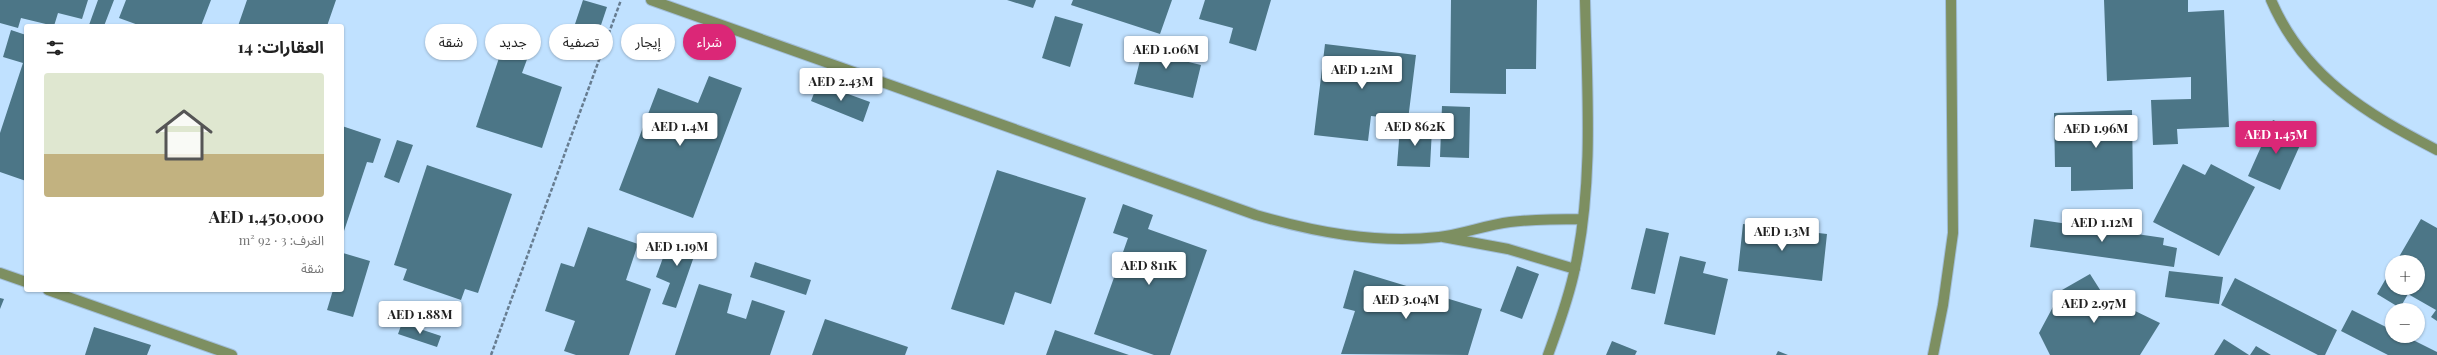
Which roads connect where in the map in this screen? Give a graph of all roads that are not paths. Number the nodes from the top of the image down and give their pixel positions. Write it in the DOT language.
graph roads {
  1 [pos="651,0"];
  2 [pos="1585,0"];
  3 [pos="1951,0"];
  4 [pos="2271,0"];
  5 [pos="2437,150"];
  6 [pos="1583,219"];
  7 [pos="1439,236"];
  8 [pos="1575,269"];
  9 [pos="0,273"];
  10 [pos="24,281"];
  11 [pos="54,292"];
  12 [pos="232,355"];
  13 [pos="1548,355"];
  14 [pos="1933,355"];
  1 -- 7 [label="street"];
  2 -- 6 [label="street"];
  3 -- 14 [label="street"];
  4 -- 5 [label="street"];
  6 -- 7 [label="street"];
  6 -- 8 [label="street"];
  7 -- 8 [label="street"];
  8 -- 13 [label="street"];
  9 -- 10 [label="street"];
  11 -- 12 [label="street"];
}
